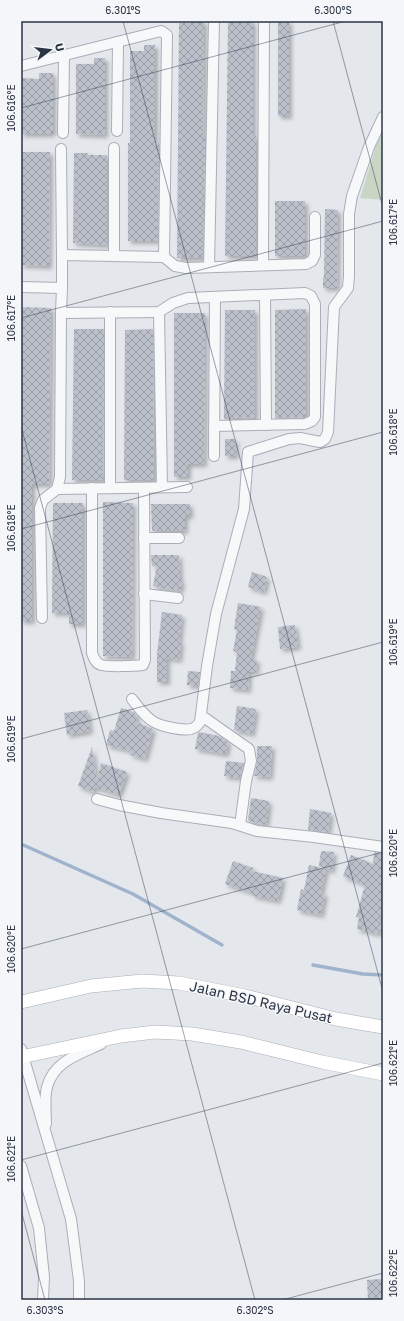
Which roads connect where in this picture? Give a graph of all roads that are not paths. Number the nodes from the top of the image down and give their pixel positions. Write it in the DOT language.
graph roads {
  1 [pos="214,21"];
  2 [pos="264,21"];
  3 [pos="118,42"];
  4 [pos="64,56"];
  5 [pos="21,66"];
  6 [pos="383,117"];
  7 [pos="117,131"];
  8 [pos="63,133"];
  9 [pos="114,148"];
  10 [pos="61,149"];
  11 [pos="315,217"];
  12 [pos="62,255"];
  13 [pos="114,256"];
  14 [pos="164,257"];
  15 [pos="263,264"];
  16 [pos="209,266"];
  17 [pos="21,287"];
  18 [pos="62,288"];
  19 [pos="265,295"];
  20 [pos="215,297"];
  21 [pos="110,312"];
  22 [pos="159,312"];
  23 [pos="61,313"];
  24 [pos="266,425"];
  25 [pos="214,426"];
  26 [pos="214,456"];
  27 [pos="162,487"];
  28 [pos="187,487"];
  29 [pos="92,488"];
  30 [pos="110,488"];
  31 [pos="144,488"];
  32 [pos="57,489"];
  33 [pos="144,538"];
  34 [pos="179,538"];
  35 [pos="144,594"];
  36 [pos="178,598"];
  37 [pos="42,618"];
  38 [pos="132,699"];
  39 [pos="202,716"];
  40 [pos="97,799"];
  41 [pos="240,825"];
  42 [pos="383,847"];
  43 [pos="21,1002"];
  44 [pos="383,1027"];
  45 [pos="121,1036"];
  46 [pos="22,1054"];
  47 [pos="383,1074"];
  48 [pos="46,1136"];
  49 [pos="21,1166"];
  50 [pos="79,1281"];
  51 [pos="43,1300"];
  52 [pos="78,1300"];
  53 [pos="86,1300"];
  1 -- 16 [label="street"];
  2 -- 15 [label="street"];
  3 -- 4 [label="street"];
  3 -- 7 [label="street"];
  3 -- 14 [label="street"];
  4 -- 5 [label="street"];
  4 -- 8 [label="street"];
  6 -- 39 [label="street"];
  9 -- 13 [label="street"];
  10 -- 12 [label="street"];
  11 -- 15 [label="street"];
  12 -- 13 [label="street"];
  12 -- 18 [label="street"];
  13 -- 14 [label="street"];
  14 -- 16 [label="street"];
  15 -- 16 [label="street"];
  17 -- 18 [label="street"];
  18 -- 23 [label="street"];
  19 -- 20 [label="street"];
  19 -- 24 [label="street"];
  19 -- 24 [label="street"];
  20 -- 22 [label="street"];
  20 -- 25 [label="street"];
  21 -- 22 [label="street"];
  21 -- 23 [label="street"];
  21 -- 30 [label="street"];
  22 -- 27 [label="street"];
  23 -- 32 [label="street"];
  24 -- 25 [label="street"];
  25 -- 26 [label="street"];
  27 -- 28 [label="street"];
  27 -- 31 [label="street"];
  29 -- 30 [label="street"];
  29 -- 32 [label="street"];
  29 -- 35 [label="street"];
  30 -- 31 [label="street"];
  31 -- 33 [label="street"];
  32 -- 37 [label="street"];
  33 -- 34 [label="street"];
  33 -- 35 [label="street"];
  35 -- 36 [label="street"];
  38 -- 39 [label="street"];
  39 -- 41 [label="street"];
  40 -- 41 [label="street"];
  41 -- 42 [label="street"];
  43 -- 44 [label="main road, Jalan BSD Raya Pusat"];
  45 -- 46 [label="main road"];
  45 -- 47 [label="main road"];
  45 -- 48 [label="street"];
  46 -- 48 [label="street"];
  48 -- 50 [label="street"];
  49 -- 51 [label="street"];
  50 -- 52 [label="street"];
  50 -- 53 [label="street"];
}
